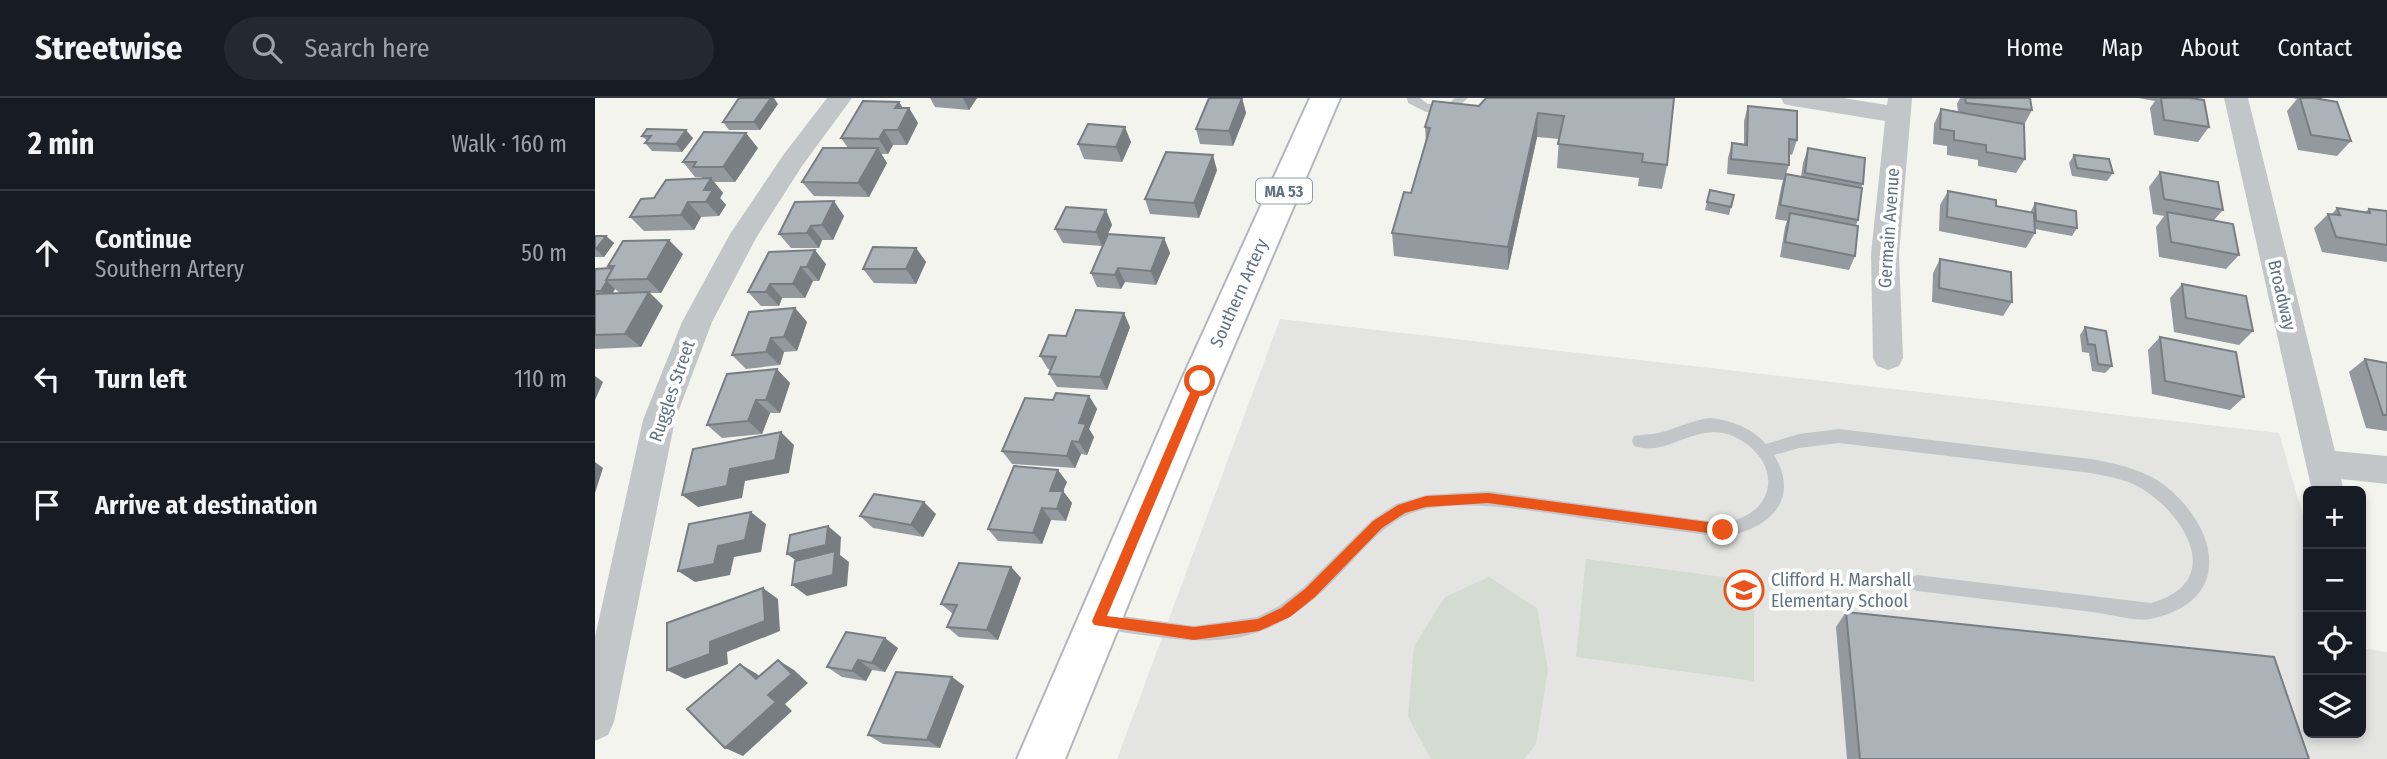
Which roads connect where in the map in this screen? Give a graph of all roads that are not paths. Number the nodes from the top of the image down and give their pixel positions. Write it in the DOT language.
graph roads {
  1 [pos="840,98"];
  2 [pos="1325,98"];
  3 [pos="1414,98"];
  4 [pos="1462,98"];
  5 [pos="1793,98"];
  6 [pos="2236,98"];
  7 [pos="1899,107"];
  8 [pos="1888,358"];
  9 [pos="1640,442"];
  10 [pos="1764,451"];
  11 [pos="2387,470"];
  12 [pos="2325,477"];
  13 [pos="1917,583"];
  14 [pos="1099,621"];
  15 [pos="595,722"];
  16 [pos="1041,759"];
  1 -- 15 [label="street, Ruggles Street"];
  2 -- 14 [label="main road, Southern Artery / MA 53"];
  3 -- 4 [label="lane"];
  5 -- 7 [label="street"];
  6 -- 12 [label="street, Broadway"];
  7 -- 8 [label="street, Germain Avenue"];
  9 -- 10 [label="lane"];
  10 -- 13 [label="lane"];
  10 -- 14 [label="lane"];
  11 -- 12 [label="street"];
  14 -- 16 [label="main road, Southern Artery / MA 53"];
}
